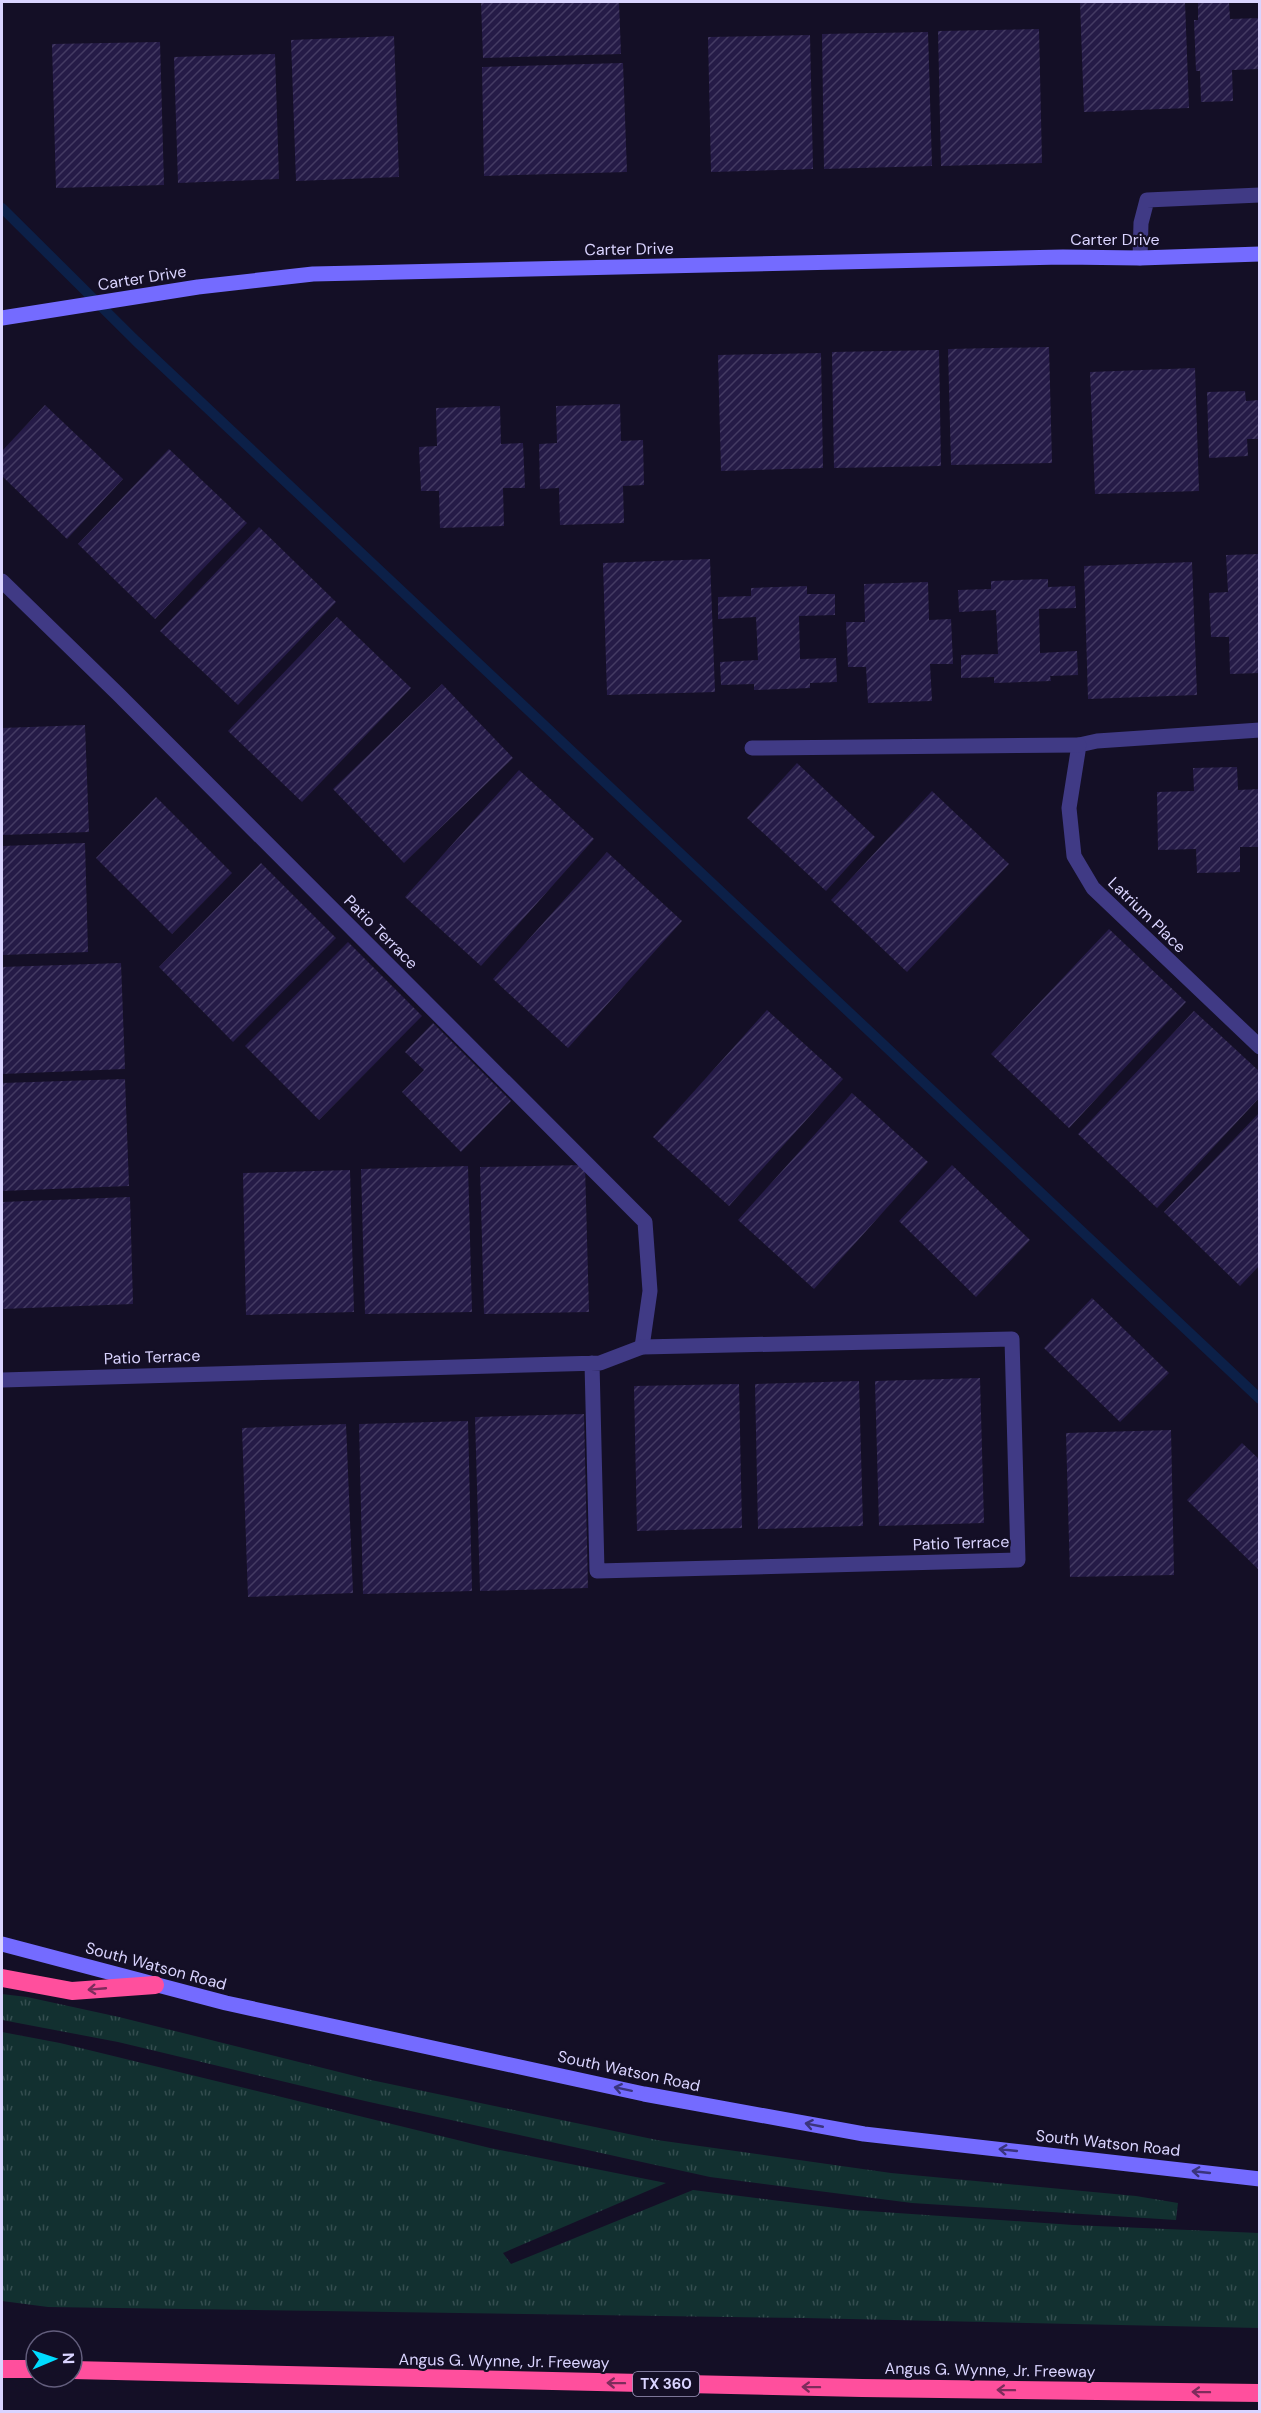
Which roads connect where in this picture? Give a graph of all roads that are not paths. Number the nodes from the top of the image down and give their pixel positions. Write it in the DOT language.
graph roads {
  1 [pos="1260,195"];
  2 [pos="1260,254"];
  3 [pos="1140,258"];
  4 [pos="2,318"];
  5 [pos="2,581"];
  6 [pos="1260,730"];
  7 [pos="1079,745"];
  8 [pos="752,748"];
  9 [pos="1260,1047"];
  10 [pos="642,1347"];
  11 [pos="592,1363"];
  12 [pos="2,1380"];
  13 [pos="2,1944"];
  14 [pos="2,1978"];
  15 [pos="155,1984"];
  16 [pos="1260,2179"];
  17 [pos="2,2368"];
  18 [pos="24,2369"];
  19 [pos="84,2370"];
  20 [pos="1260,2393"];
  1 -- 3 [label="lane"];
  2 -- 3 [label="main road, Carter Drive"];
  3 -- 4 [label="main road, Carter Drive"];
  5 -- 10 [label="lane, Patio Terrace"];
  6 -- 7 [label="lane"];
  7 -- 8 [label="lane"];
  7 -- 9 [label="lane, Latrium Place"];
  10 -- 11 [label="lane, Patio Terrace"];
  10 -- 11 [label="lane, Patio Terrace"];
  11 -- 12 [label="lane, Patio Terrace"];
  13 -- 15 [label="main road, South Watson Road"];
  15 -- 14 [label="highway, one-way"];
  16 -- 15 [label="main road, South Watson Road, one-way"];
  17 -- 18 [label="highway"];
  20 -- 19 [label="highway, Angus G. Wynne, Jr. Freeway / TX 360, one-way"];
}
